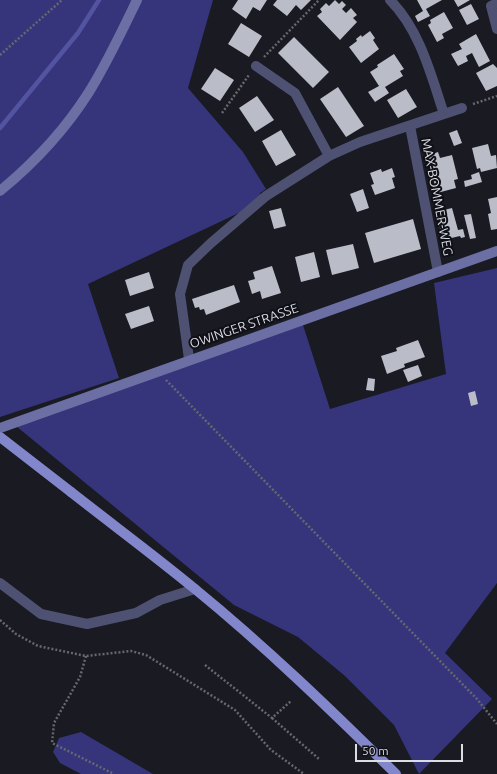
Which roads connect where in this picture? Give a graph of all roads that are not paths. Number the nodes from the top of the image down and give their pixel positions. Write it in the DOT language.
graph roads {
  1 [pos="137,0"];
  2 [pos="390,0"];
  3 [pos="492,3"];
  4 [pos="497,29"];
  5 [pos="256,66"];
  6 [pos="462,108"];
  7 [pos="444,114"];
  8 [pos="410,126"];
  9 [pos="329,156"];
  10 [pos="0,192"];
  11 [pos="497,250"];
  12 [pos="438,272"];
  13 [pos="189,359"];
  14 [pos="0,428"];
  15 [pos="0,437"];
  16 [pos="0,583"];
  17 [pos="195,589"];
  18 [pos="396,774"];
  1 -- 10 [label="street"];
  2 -- 7 [label="street"];
  3 -- 4 [label="street"];
  5 -- 9 [label="street"];
  6 -- 7 [label="street, MAX-BOMMER-WEG"];
  7 -- 8 [label="street, MAX-BOMMER-WEG"];
  8 -- 9 [label="street, MAX-BOMMER-WEG"];
  8 -- 12 [label="street, MAX-BOMMER-WEG"];
  9 -- 13 [label="street, MAX-BOMMER-WEG"];
  11 -- 12 [label="street, OWINGER STRASSE"];
  12 -- 13 [label="street, OWINGER STRASSE"];
  13 -- 14 [label="street, OWINGER STRASSE"];
  15 -- 17 [label="main road, bridge"];
  16 -- 17 [label="street"];
  17 -- 18 [label="main road"];
}
